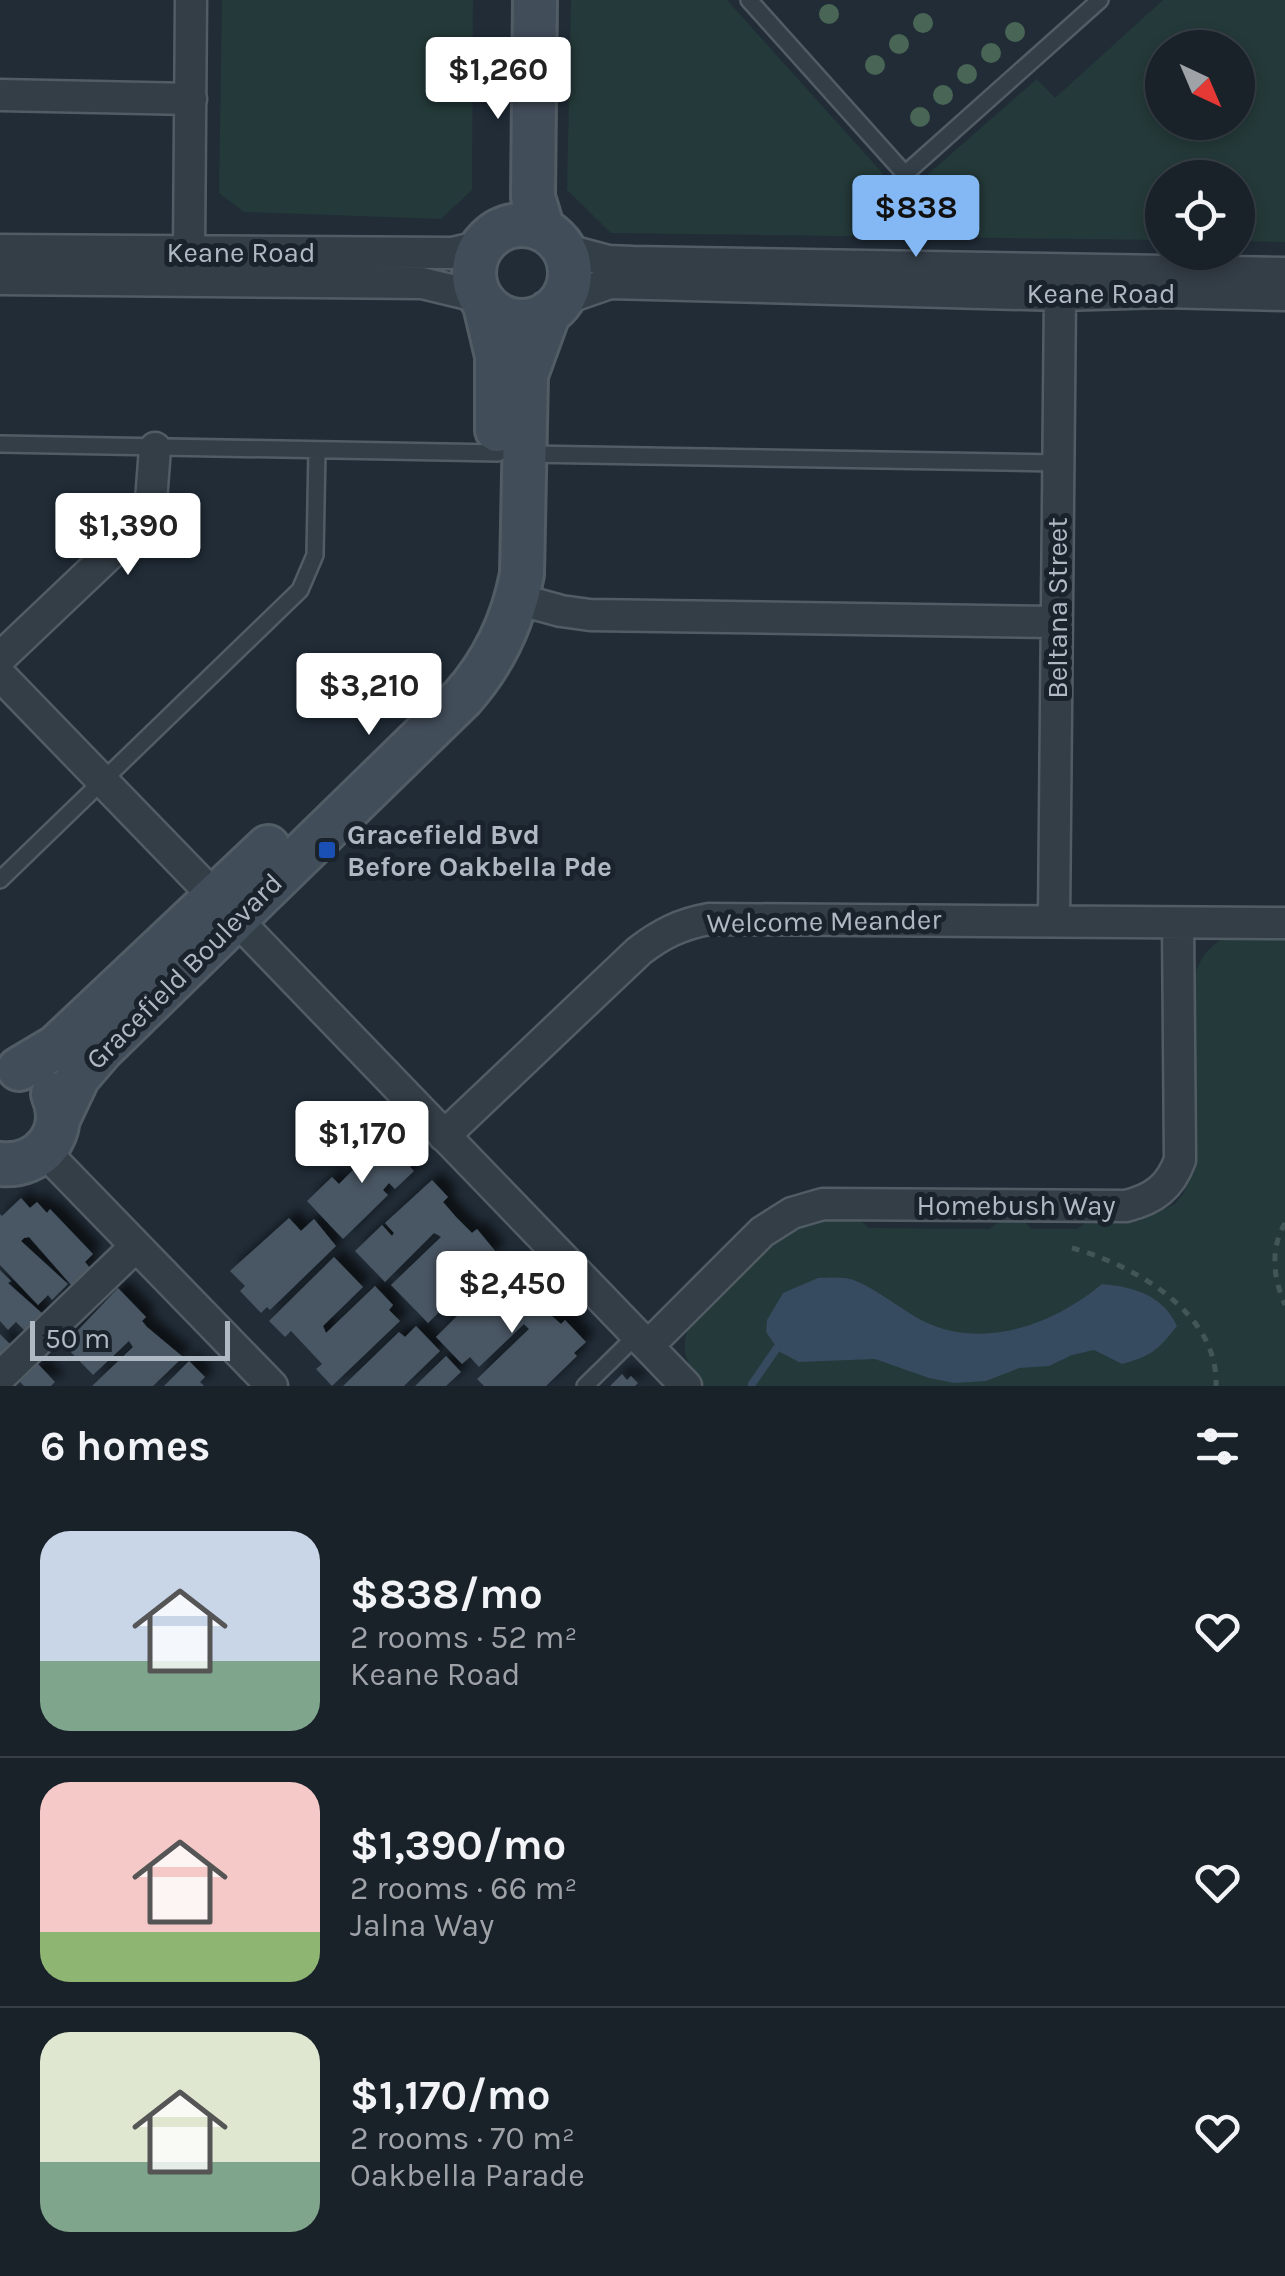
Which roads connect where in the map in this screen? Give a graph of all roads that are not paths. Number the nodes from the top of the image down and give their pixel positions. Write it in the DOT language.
graph roads {
  1 [pos="191,0"];
  2 [pos="511,0"];
  3 [pos="535,0"];
  4 [pos="749,0"];
  5 [pos="1100,0"];
  6 [pos="0,95"];
  7 [pos="191,100"];
  8 [pos="491,238"];
  9 [pos="553,240"];
  10 [pos="0,250"];
  11 [pos="189,252"];
  12 [pos="1285,274"];
  13 [pos="0,279"];
  14 [pos="1285,295"];
  15 [pos="1060,296"];
  16 [pos="483,301"];
  17 [pos="555,306"];
  18 [pos="0,444"];
  19 [pos="155,448"];
  20 [pos="317,450"];
  21 [pos="511,453"];
  22 [pos="1058,462"];
  23 [pos="517,599"];
  24 [pos="1056,622"];
  25 [pos="0,658"];
  26 [pos="0,675"];
  27 [pos="102,783"];
  28 [pos="0,880"];
  29 [pos="226,908"];
  30 [pos="1054,920"];
  31 [pos="1178,923"];
  32 [pos="1285,923"];
  33 [pos="124,1006"];
  34 [pos="10,1069"];
  35 [pos="51,1135"];
  36 [pos="444,1136"];
  37 [pos="1,1165"];
  38 [pos="136,1246"];
  39 [pos="642,1340"];
  40 [pos="0,1377"];
  41 [pos="272,1386"];
  42 [pos="584,1386"];
  43 [pos="686,1386"];
  1 -- 7 [label="street"];
  2 -- 8 [label="street"];
  3 -- 9 [label="street"];
  4 -- 5 [label="lane"];
  6 -- 7 [label="street"];
  7 -- 11 [label="street"];
  8 -- 9 [label="street, Keane Road"];
  8 -- 11 [label="street, Keane Road"];
  8 -- 16 [label="street"];
  9 -- 12 [label="street, Keane Road"];
  9 -- 17 [label="street"];
  10 -- 11 [label="street, Keane Road"];
  13 -- 16 [label="street, Keane Road"];
  14 -- 15 [label="street, Keane Road"];
  15 -- 17 [label="street, Keane Road"];
  15 -- 22 [label="street, Beltana Street"];
  16 -- 17 [label="street, Keane Road"];
  16 -- 21 [label="street, Gracefield Boulevard"];
  17 -- 21 [label="street, Gracefield Boulevard"];
  18 -- 19 [label="lane"];
  19 -- 20 [label="lane"];
  19 -- 25 [label="street"];
  20 -- 21 [label="lane"];
  20 -- 27 [label="lane"];
  21 -- 22 [label="lane"];
  21 -- 23 [label="street, Gracefield Boulevard"];
  21 -- 29 [label="street, Gracefield Boulevard"];
  22 -- 24 [label="street, Beltana Street"];
  23 -- 24 [label="street"];
  23 -- 29 [label="street, Gracefield Boulevard"];
  24 -- 30 [label="street, Beltana Street"];
  26 -- 27 [label="street"];
  27 -- 28 [label="lane"];
  27 -- 29 [label="street"];
  29 -- 33 [label="street, Gracefield Boulevard"];
  29 -- 36 [label="street"];
  30 -- 31 [label="street, Welcome Meander"];
  30 -- 36 [label="street, Welcome Meander"];
  31 -- 32 [label="street, Welcome Meander"];
  31 -- 39 [label="street, Homebush Way"];
  33 -- 34 [label="street, Gracefield Boulevard"];
  33 -- 35 [label="street, Gracefield Boulevard"];
  34 -- 35 [label="street"];
  35 -- 37 [label="street"];
  35 -- 38 [label="street"];
  36 -- 39 [label="street"];
  38 -- 40 [label="street"];
  38 -- 41 [label="street"];
  39 -- 42 [label="lane"];
  39 -- 43 [label="street"];
}
